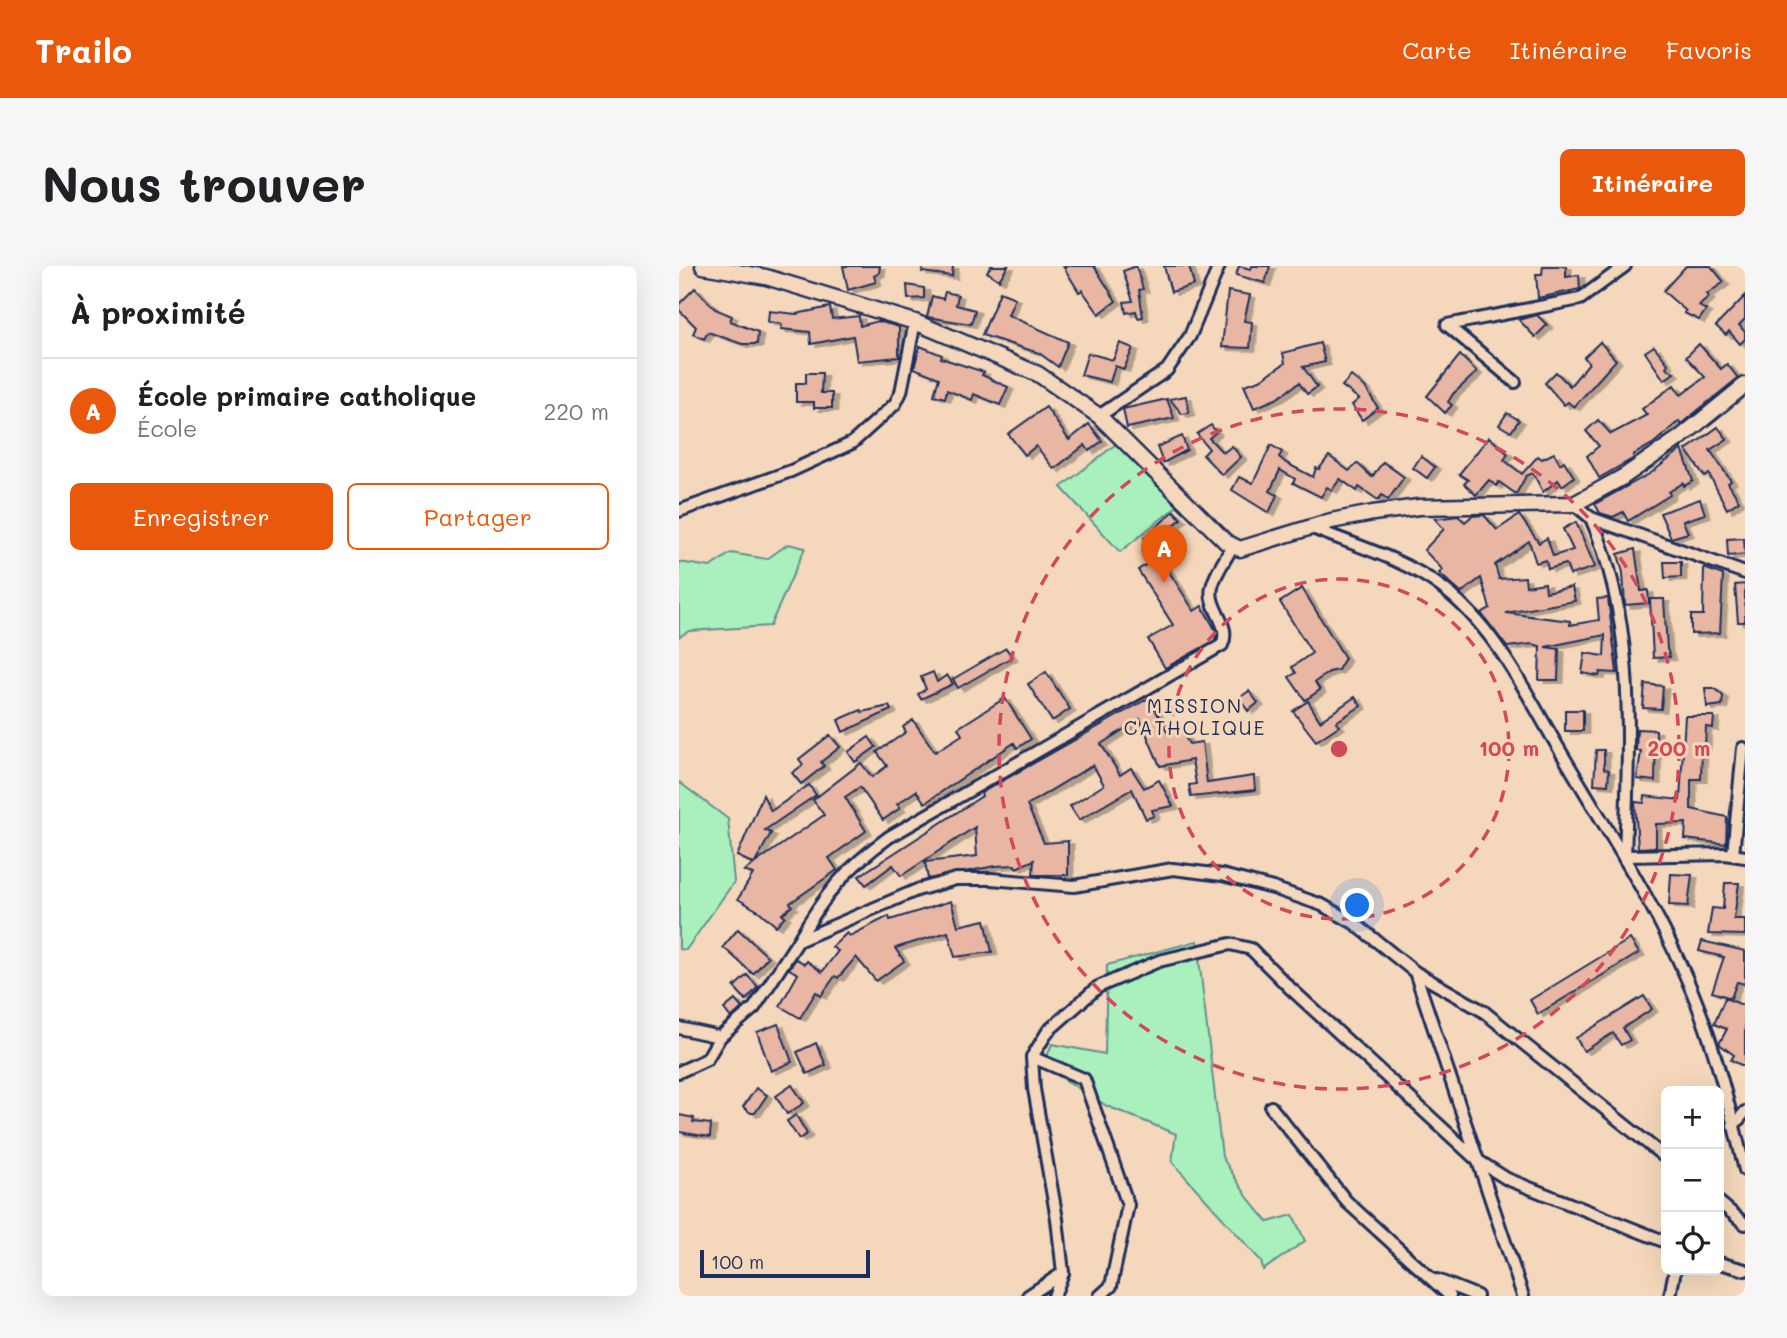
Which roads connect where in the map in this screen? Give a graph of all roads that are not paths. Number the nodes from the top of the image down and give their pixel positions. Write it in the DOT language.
graph roads {
  1 [pos="703,266"];
  2 [pos="1625,266"];
  3 [pos="1217,268"];
  4 [pos="915,322"];
  5 [pos="1515,382"];
  6 [pos="1745,387"];
  7 [pos="1099,416"];
  8 [pos="1574,504"];
  9 [pos="679,511"];
  10 [pos="1591,518"];
  11 [pos="1310,527"];
  12 [pos="1232,547"];
  13 [pos="1745,573"];
  14 [pos="1743,748"];
  15 [pos="1739,856"];
  16 [pos="1625,860"];
  17 [pos="798,942"];
  18 [pos="1415,972"];
  19 [pos="679,1028"];
  20 [pos="720,1037"];
  21 [pos="1032,1056"];
  22 [pos="679,1072"];
  23 [pos="1271,1107"];
  24 [pos="1745,1112"];
  25 [pos="1733,1126"];
  26 [pos="1661,1154"];
  27 [pos="1477,1160"];
  28 [pos="1745,1170"];
  29 [pos="1724,1206"];
  30 [pos="1745,1224"];
  31 [pos="1661,1240"];
  32 [pos="1724,1264"];
  33 [pos="1745,1270"];
  34 [pos="1063,1273"];
  35 [pos="1674,1275"];
  36 [pos="1428,1276"];
  37 [pos="1028,1296"];
  38 [pos="1054,1296"];
  39 [pos="1100,1296"];
  40 [pos="1451,1296"];
  41 [pos="1477,1296"];
  42 [pos="1523,1296"];
  43 [pos="1670,1296"];
  1 -- 4 [label="street"];
  2 -- 5 [label="street"];
  3 -- 7 [label="street"];
  4 -- 7 [label="street"];
  4 -- 9 [label="street"];
  6 -- 8 [label="street"];
  7 -- 12 [label="street"];
  8 -- 10 [label="street"];
  8 -- 11 [label="street"];
  10 -- 13 [label="street"];
  10 -- 16 [label="street"];
  11 -- 12 [label="street"];
  11 -- 16 [label="street"];
  12 -- 17 [label="street"];
  14 -- 15 [label="street"];
  15 -- 16 [label="street"];
  16 -- 25 [label="street"];
  17 -- 18 [label="street"];
  17 -- 20 [label="street"];
  18 -- 26 [label="street"];
  18 -- 27 [label="street"];
  19 -- 20 [label="street"];
  20 -- 22 [label="street"];
  21 -- 27 [label="street"];
  21 -- 34 [label="street"];
  21 -- 39 [label="street"];
  23 -- 36 [label="street"];
  24 -- 25 [label="street"];
  25 -- 28 [label="street"];
  27 -- 31 [label="street"];
  27 -- 42 [label="street"];
  29 -- 30 [label="street"];
  32 -- 33 [label="street"];
  34 -- 37 [label="street"];
  34 -- 38 [label="street"];
  35 -- 43 [label="street"];
  36 -- 40 [label="street"];
  36 -- 41 [label="street"];
}
